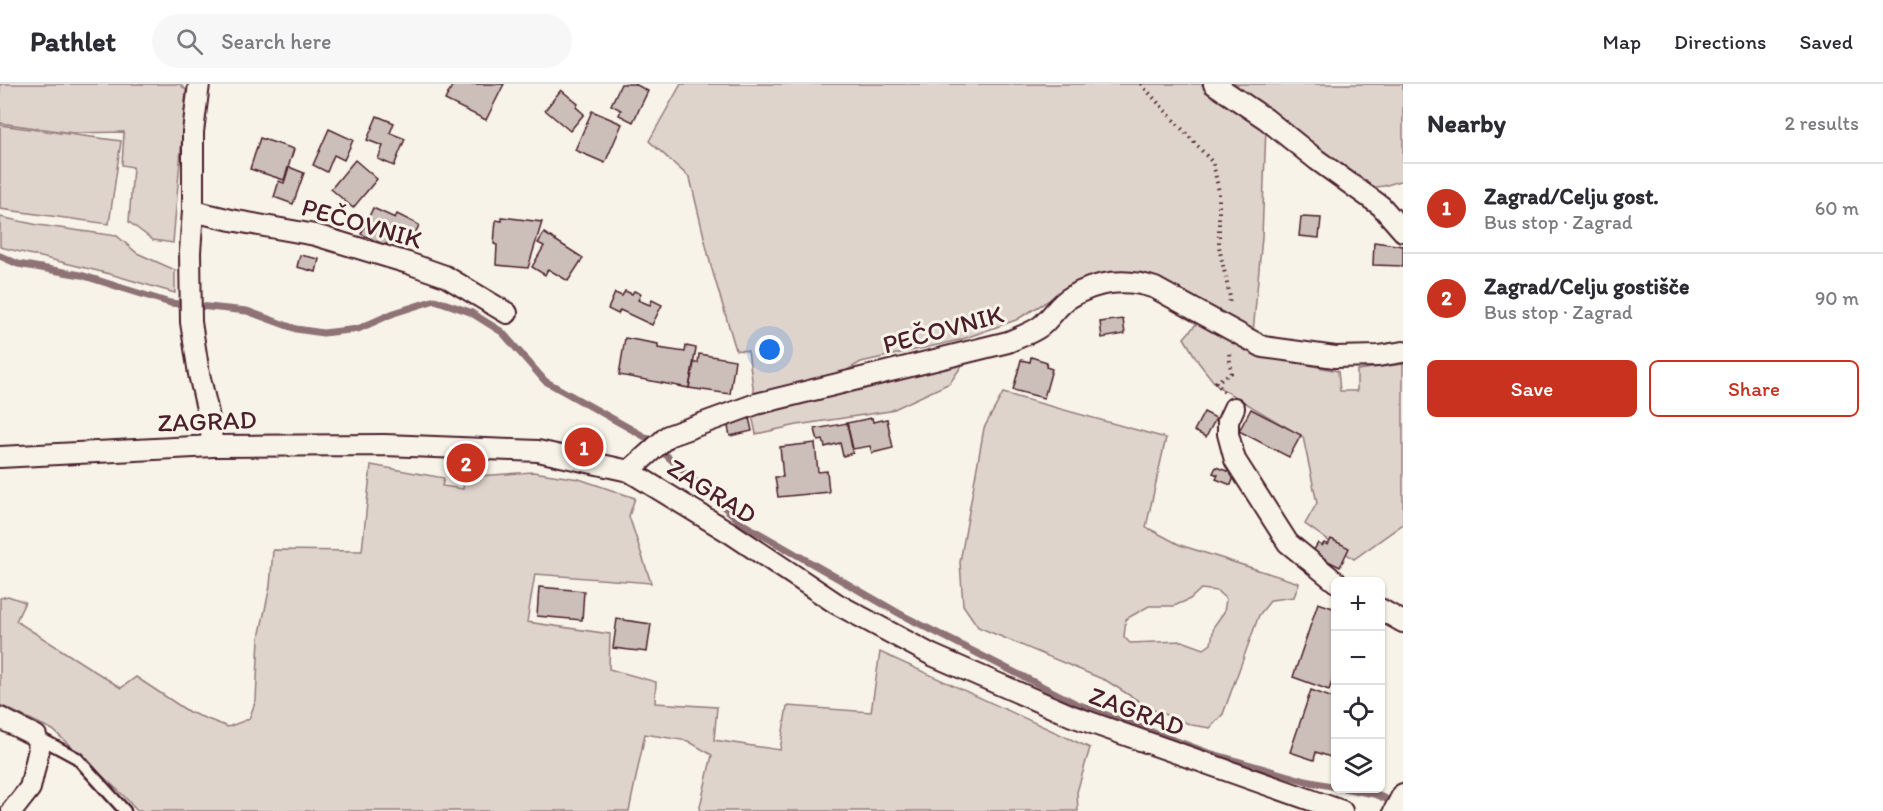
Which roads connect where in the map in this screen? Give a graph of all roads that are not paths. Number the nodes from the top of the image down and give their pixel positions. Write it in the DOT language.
graph roads {
  1 [pos="199,84"];
  2 [pos="1214,84"];
  3 [pos="193,211"];
  4 [pos="1403,231"];
  5 [pos="507,313"];
  6 [pos="1403,352"];
  7 [pos="1234,408"];
  8 [pos="213,446"];
  9 [pos="0,457"];
  10 [pos="629,471"];
  11 [pos="1331,579"];
  12 [pos="1385,612"];
  13 [pos="1403,622"];
  14 [pos="0,718"];
  15 [pos="36,736"];
  16 [pos="1403,794"];
  17 [pos="113,806"];
  18 [pos="12,811"];
  19 [pos="125,811"];
  20 [pos="1342,811"];
  21 [pos="1395,811"];
  1 -- 3 [label="street"];
  2 -- 4 [label="street"];
  3 -- 5 [label="street, PEČOVNIK"];
  3 -- 8 [label="street"];
  6 -- 10 [label="street, PEČOVNIK"];
  7 -- 11 [label="street"];
  8 -- 9 [label="street, ZAGRAD"];
  8 -- 10 [label="street, ZAGRAD"];
  10 -- 20 [label="street, ZAGRAD"];
  12 -- 13 [label="street"];
  14 -- 15 [label="street"];
  15 -- 17 [label="lane"];
  15 -- 18 [label="street"];
  16 -- 21 [label="street"];
  17 -- 19 [label="lane"];
}
